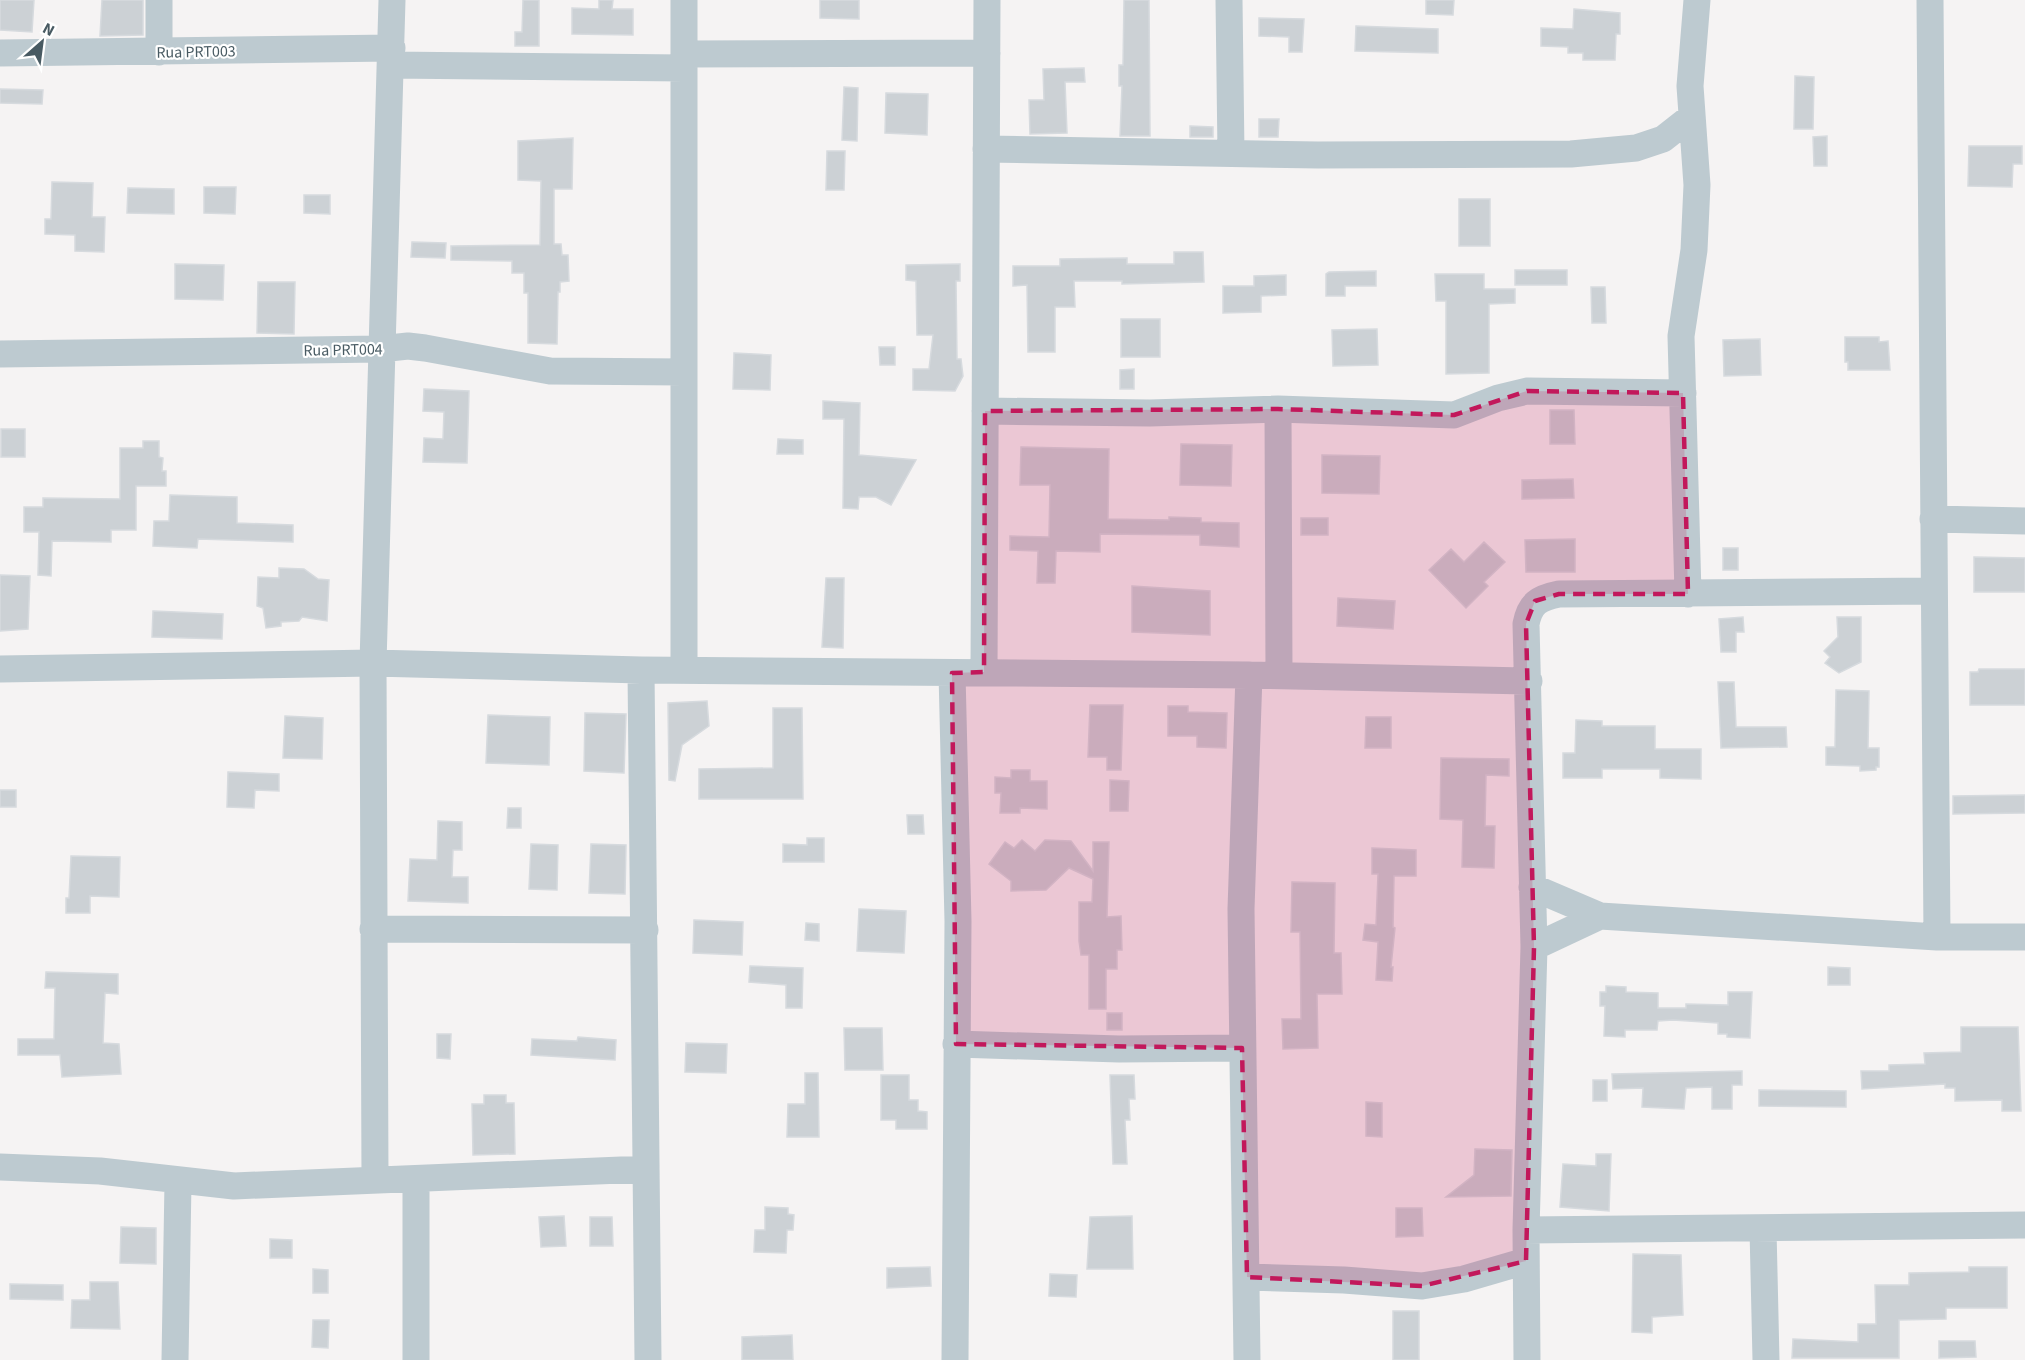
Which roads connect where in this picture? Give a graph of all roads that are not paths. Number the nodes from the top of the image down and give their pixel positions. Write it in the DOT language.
graph roads {
  1 [pos="159,0"];
  2 [pos="392,0"];
  3 [pos="684,0"];
  4 [pos="987,0"];
  5 [pos="1229,0"];
  6 [pos="1697,0"];
  7 [pos="1930,0"];
  8 [pos="159,52"];
  9 [pos="0,53"];
  10 [pos="987,53"];
  11 [pos="392,57"];
  12 [pos="684,61"];
  13 [pos="1691,117"];
  14 [pos="1663,139"];
  15 [pos="1694,147"];
  16 [pos="986,149"];
  17 [pos="1231,153"];
  18 [pos="380,350"];
  19 [pos="0,354"];
  20 [pos="684,372"];
  21 [pos="1683,393"];
  22 [pos="1278,409"];
  23 [pos="985,411"];
  24 [pos="1933,519"];
  25 [pos="2025,521"];
  26 [pos="1933,591"];
  27 [pos="1688,594"];
  28 [pos="373,663"];
  29 [pos="0,669"];
  30 [pos="684,669"];
  31 [pos="641,670"];
  32 [pos="984,672"];
  33 [pos="952,673"];
  34 [pos="1250,675"];
  35 [pos="1279,675"];
  36 [pos="1529,681"];
  37 [pos="1532,887"];
  38 [pos="1600,916"];
  39 [pos="373,929"];
  40 [pos="645,930"];
  41 [pos="1937,937"];
  42 [pos="2025,937"];
  43 [pos="1534,947"];
  44 [pos="956,1044"];
  45 [pos="1242,1048"];
  46 [pos="0,1167"];
  47 [pos="645,1169"];
  48 [pos="375,1179"];
  49 [pos="416,1179"];
  50 [pos="178,1182"];
  51 [pos="2025,1225"];
  52 [pos="1763,1229"];
  53 [pos="1526,1230"];
  54 [pos="1526,1261"];
  55 [pos="1247,1277"];
  56 [pos="175,1360"];
  57 [pos="417,1360"];
  58 [pos="648,1360"];
  59 [pos="956,1360"];
  60 [pos="1247,1360"];
  61 [pos="1527,1360"];
  62 [pos="1766,1360"];
  1 -- 8 [label="street"];
  2 -- 11 [label="street"];
  3 -- 12 [label="street"];
  4 -- 10 [label="street"];
  5 -- 17 [label="street"];
  6 -- 13 [label="street"];
  7 -- 24 [label="street"];
  8 -- 9 [label="street, Rua PRT003"];
  8 -- 11 [label="street, Rua PRT003"];
  10 -- 12 [label="street, Rua PRT003"];
  10 -- 16 [label="street"];
  11 -- 12 [label="street, Rua PRT003"];
  11 -- 18 [label="street"];
  12 -- 20 [label="street"];
  13 -- 14 [label="street"];
  13 -- 15 [label="street"];
  14 -- 15 [label="street"];
  14 -- 17 [label="street"];
  15 -- 21 [label="street"];
  16 -- 17 [label="street"];
  16 -- 23 [label="street"];
  18 -- 19 [label="street, Rua PRT004"];
  18 -- 20 [label="street, Rua PRT004"];
  18 -- 28 [label="street"];
  20 -- 30 [label="street"];
  21 -- 22 [label="street"];
  21 -- 27 [label="street"];
  22 -- 23 [label="street"];
  22 -- 35 [label="street"];
  23 -- 32 [label="street"];
  24 -- 25 [label="street"];
  24 -- 26 [label="street"];
  26 -- 27 [label="street"];
  26 -- 41 [label="street"];
  27 -- 36 [label="street"];
  28 -- 29 [label="street"];
  28 -- 31 [label="street"];
  28 -- 39 [label="street"];
  30 -- 31 [label="street"];
  30 -- 33 [label="street"];
  31 -- 40 [label="street"];
  32 -- 33 [label="street"];
  32 -- 34 [label="street"];
  33 -- 44 [label="street"];
  34 -- 35 [label="street"];
  34 -- 45 [label="street"];
  35 -- 36 [label="street"];
  36 -- 37 [label="street"];
  37 -- 38 [label="street"];
  37 -- 43 [label="street"];
  38 -- 41 [label="street"];
  38 -- 43 [label="street"];
  39 -- 40 [label="street"];
  39 -- 48 [label="street"];
  40 -- 47 [label="street"];
  41 -- 42 [label="street"];
  43 -- 53 [label="street"];
  44 -- 45 [label="street"];
  44 -- 59 [label="street"];
  45 -- 55 [label="street"];
  46 -- 50 [label="street"];
  47 -- 49 [label="street"];
  47 -- 58 [label="street"];
  48 -- 49 [label="street"];
  48 -- 50 [label="street"];
  49 -- 57 [label="street"];
  50 -- 56 [label="street"];
  51 -- 52 [label="street"];
  52 -- 53 [label="street"];
  52 -- 62 [label="street"];
  53 -- 54 [label="street"];
  54 -- 55 [label="street"];
  54 -- 61 [label="street"];
  55 -- 60 [label="street"];
}
